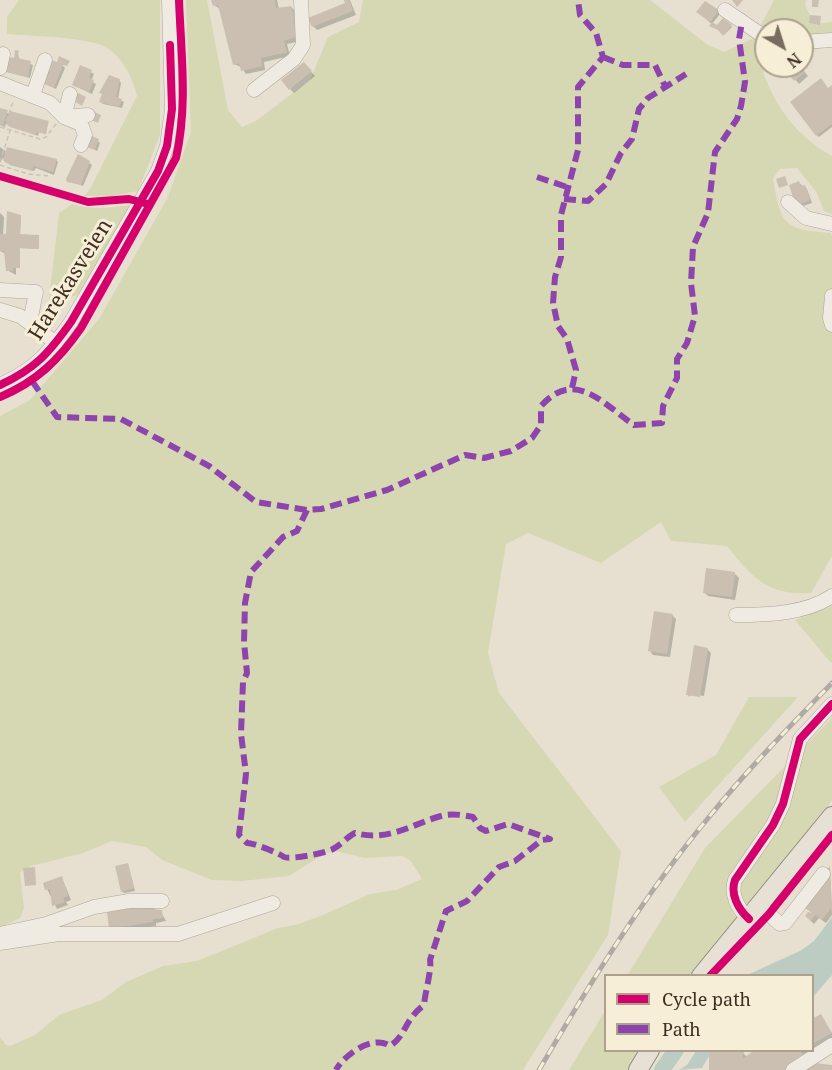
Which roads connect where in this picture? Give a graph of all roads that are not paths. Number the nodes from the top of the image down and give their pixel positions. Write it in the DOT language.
graph roads {
  1 [pos="169,0"];
  2 [pos="301,0"];
  3 [pos="725,10"];
  4 [pos="754,30"];
  5 [pos="832,40"];
  6 [pos="814,41"];
  7 [pos="40,60"];
  8 [pos="0,83"];
  9 [pos="254,90"];
  10 [pos="25,92"];
  11 [pos="70,94"];
  12 [pos="88,115"];
  13 [pos="64,117"];
  14 [pos="81,144"];
  15 [pos="788,202"];
  16 [pos="832,224"];
  17 [pos="0,290"];
  18 [pos="832,296"];
  19 [pos="0,310"];
  20 [pos="30,322"];
  21 [pos="832,325"];
  22 [pos="56,343"];
  23 [pos="0,385"];
  24 [pos="832,596"];
  25 [pos="736,615"];
  26 [pos="832,704"];
  27 [pos="832,816"];
  28 [pos="823,874"];
  29 [pos="162,901"];
  30 [pos="273,903"];
  31 [pos="754,913"];
  32 [pos="0,934"];
  33 [pos="0,943"];
  34 [pos="703,974"];
  35 [pos="832,1045"];
  36 [pos="649,1052"];
  37 [pos="638,1070"];
  38 [pos="793,1070"];
  1 -- 22 [label="street, Harekasveien"];
  2 -- 9 [label="street"];
  3 -- 4 [label="street"];
  5 -- 6 [label="street"];
  7 -- 10 [label="street"];
  8 -- 10 [label="street"];
  10 -- 13 [label="street"];
  11 -- 13 [label="street"];
  12 -- 13 [label="street"];
  13 -- 14 [label="street"];
  15 -- 16 [label="street"];
  17 -- 20 [label="street"];
  18 -- 21 [label="street"];
  19 -- 20 [label="street"];
  20 -- 22 [label="street"];
  22 -- 23 [label="street, Harekasveien"];
  24 -- 25 [label="street"];
  26 -- 31 [label="street"];
  27 -- 31 [label="main road"];
  28 -- 31 [label="street"];
  29 -- 32 [label="street"];
  30 -- 33 [label="street"];
  31 -- 34 [label="main road"];
  35 -- 38 [label="street"];
  36 -- 37 [label="main road"];
}
